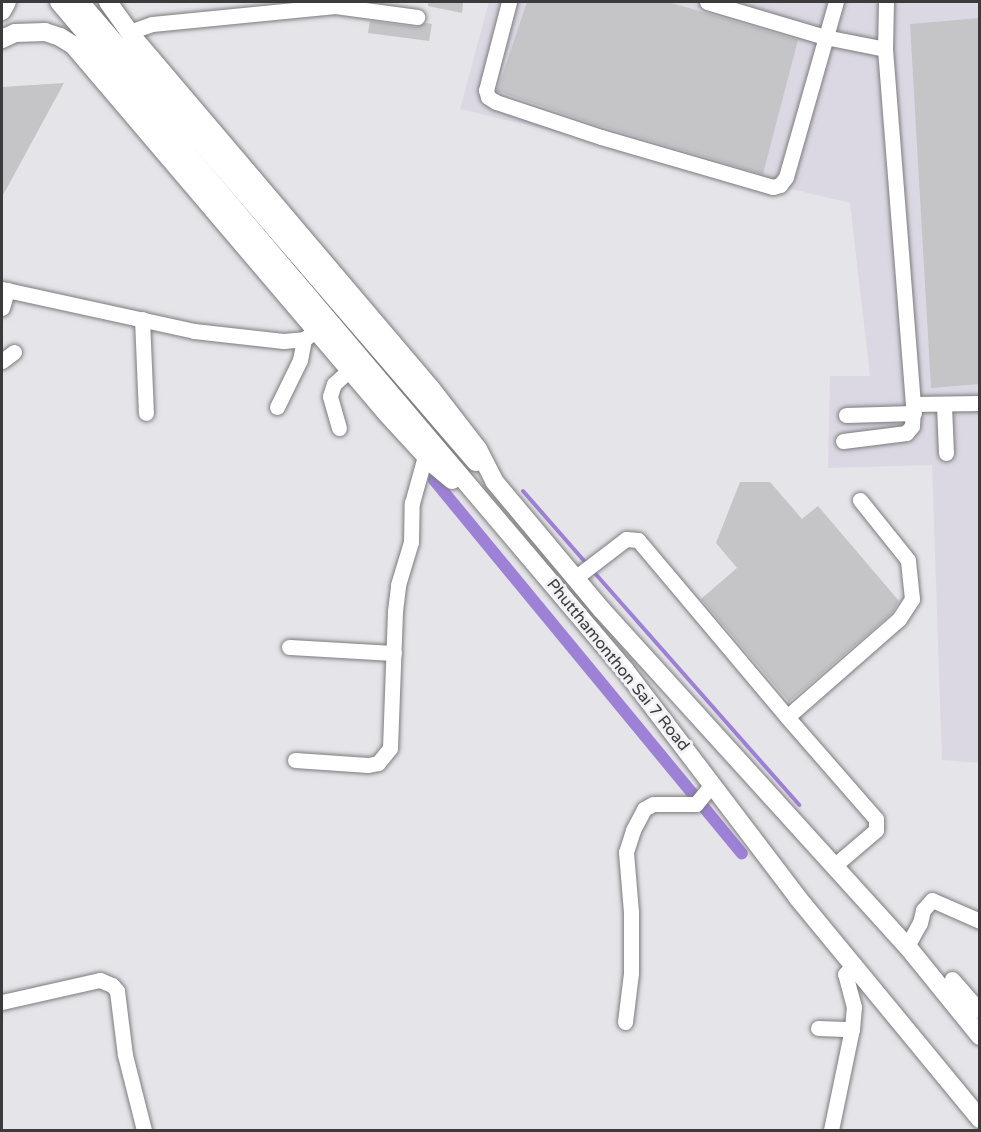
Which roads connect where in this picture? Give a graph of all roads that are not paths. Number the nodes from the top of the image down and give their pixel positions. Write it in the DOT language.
graph roads {
  1 [pos="7,2"];
  2 [pos="59,2"];
  3 [pos="80,2"];
  4 [pos="108,2"];
  5 [pos="509,2"];
  6 [pos="707,2"];
  7 [pos="836,2"];
  8 [pos="886,2"];
  9 [pos="2,11"];
  10 [pos="417,17"];
  11 [pos="129,32"];
  12 [pos="825,37"];
  13 [pos="2,39"];
  14 [pos="885,49"];
  15 [pos="250,215"];
  16 [pos="4,289"];
  17 [pos="2,309"];
  18 [pos="142,319"];
  19 [pos="310,335"];
  20 [pos="349,370"];
  21 [pos="980,403"];
  22 [pos="944,405"];
  23 [pos="277,407"];
  24 [pos="914,409"];
  25 [pos="146,413"];
  26 [pos="846,415"];
  27 [pos="339,428"];
  28 [pos="843,441"];
  29 [pos="946,453"];
  30 [pos="425,456"];
  31 [pos="487,470"];
  32 [pos="470,489"];
  33 [pos="860,500"];
  34 [pos="575,578"];
  35 [pos="289,647"];
  36 [pos="394,653"];
  37 [pos="787,717"];
  38 [pos="295,760"];
  39 [pos="712,784"];
  40 [pos="835,865"];
  41 [pos="980,921"];
  42 [pos="907,946"];
  43 [pos="854,965"];
  44 [pos="952,979"];
  45 [pos="2,1002"];
  46 [pos="977,1021"];
  47 [pos="626,1022"];
  48 [pos="818,1028"];
  49 [pos="852,1029"];
  50 [pos="973,1103"];
  51 [pos="980,1119"];
  52 [pos="144,1131"];
  53 [pos="831,1131"];
  1 -- 9 [label="main road"];
  2 -- 15 [label="main road"];
  3 -- 15 [label="main road"];
  4 -- 11 [label="main road"];
  5 -- 12 [label="street"];
  6 -- 12 [label="street"];
  7 -- 12 [label="street"];
  8 -- 14 [label="street"];
  10 -- 11 [label="street"];
  11 -- 31 [label="main road"];
  12 -- 14 [label="street"];
  13 -- 19 [label="main road"];
  14 -- 24 [label="street"];
  15 -- 31 [label="main road"];
  15 -- 32 [label="main road, Phutthamonthon Sai 7 Road"];
  16 -- 17 [label="street"];
  16 -- 18 [label="street"];
  18 -- 19 [label="street"];
  18 -- 25 [label="street"];
  19 -- 20 [label="main road"];
  19 -- 23 [label="street"];
  20 -- 27 [label="street"];
  20 -- 30 [label="main road"];
  21 -- 22 [label="street"];
  22 -- 24 [label="street"];
  22 -- 29 [label="street"];
  24 -- 26 [label="street"];
  24 -- 28 [label="street"];
  30 -- 32 [label="main road"];
  30 -- 36 [label="street"];
  31 -- 34 [label="main road, Phutthamonthon Sai 7 Road"];
  32 -- 39 [label="main road, Phutthamonthon Sai 7 Road"];
  33 -- 37 [label="street"];
  34 -- 37 [label="street"];
  34 -- 40 [label="main road, Phutthamonthon Sai 7 Road"];
  35 -- 36 [label="street"];
  36 -- 38 [label="street"];
  37 -- 40 [label="street"];
  39 -- 43 [label="main road, Phutthamonthon Sai 7 Road"];
  39 -- 47 [label="street"];
  40 -- 42 [label="main road, Phutthamonthon Sai 7 Road"];
  41 -- 42 [label="street"];
  42 -- 46 [label="main road, Phutthamonthon Sai 7 Road"];
  43 -- 49 [label="street"];
  43 -- 50 [label="main road, Phutthamonthon Sai 7 Road"];
  44 -- 46 [label="street"];
  45 -- 52 [label="street"];
  48 -- 49 [label="street"];
  49 -- 53 [label="street"];
  50 -- 51 [label="main road, Phutthamonthon Sai 7 Road"];
}
